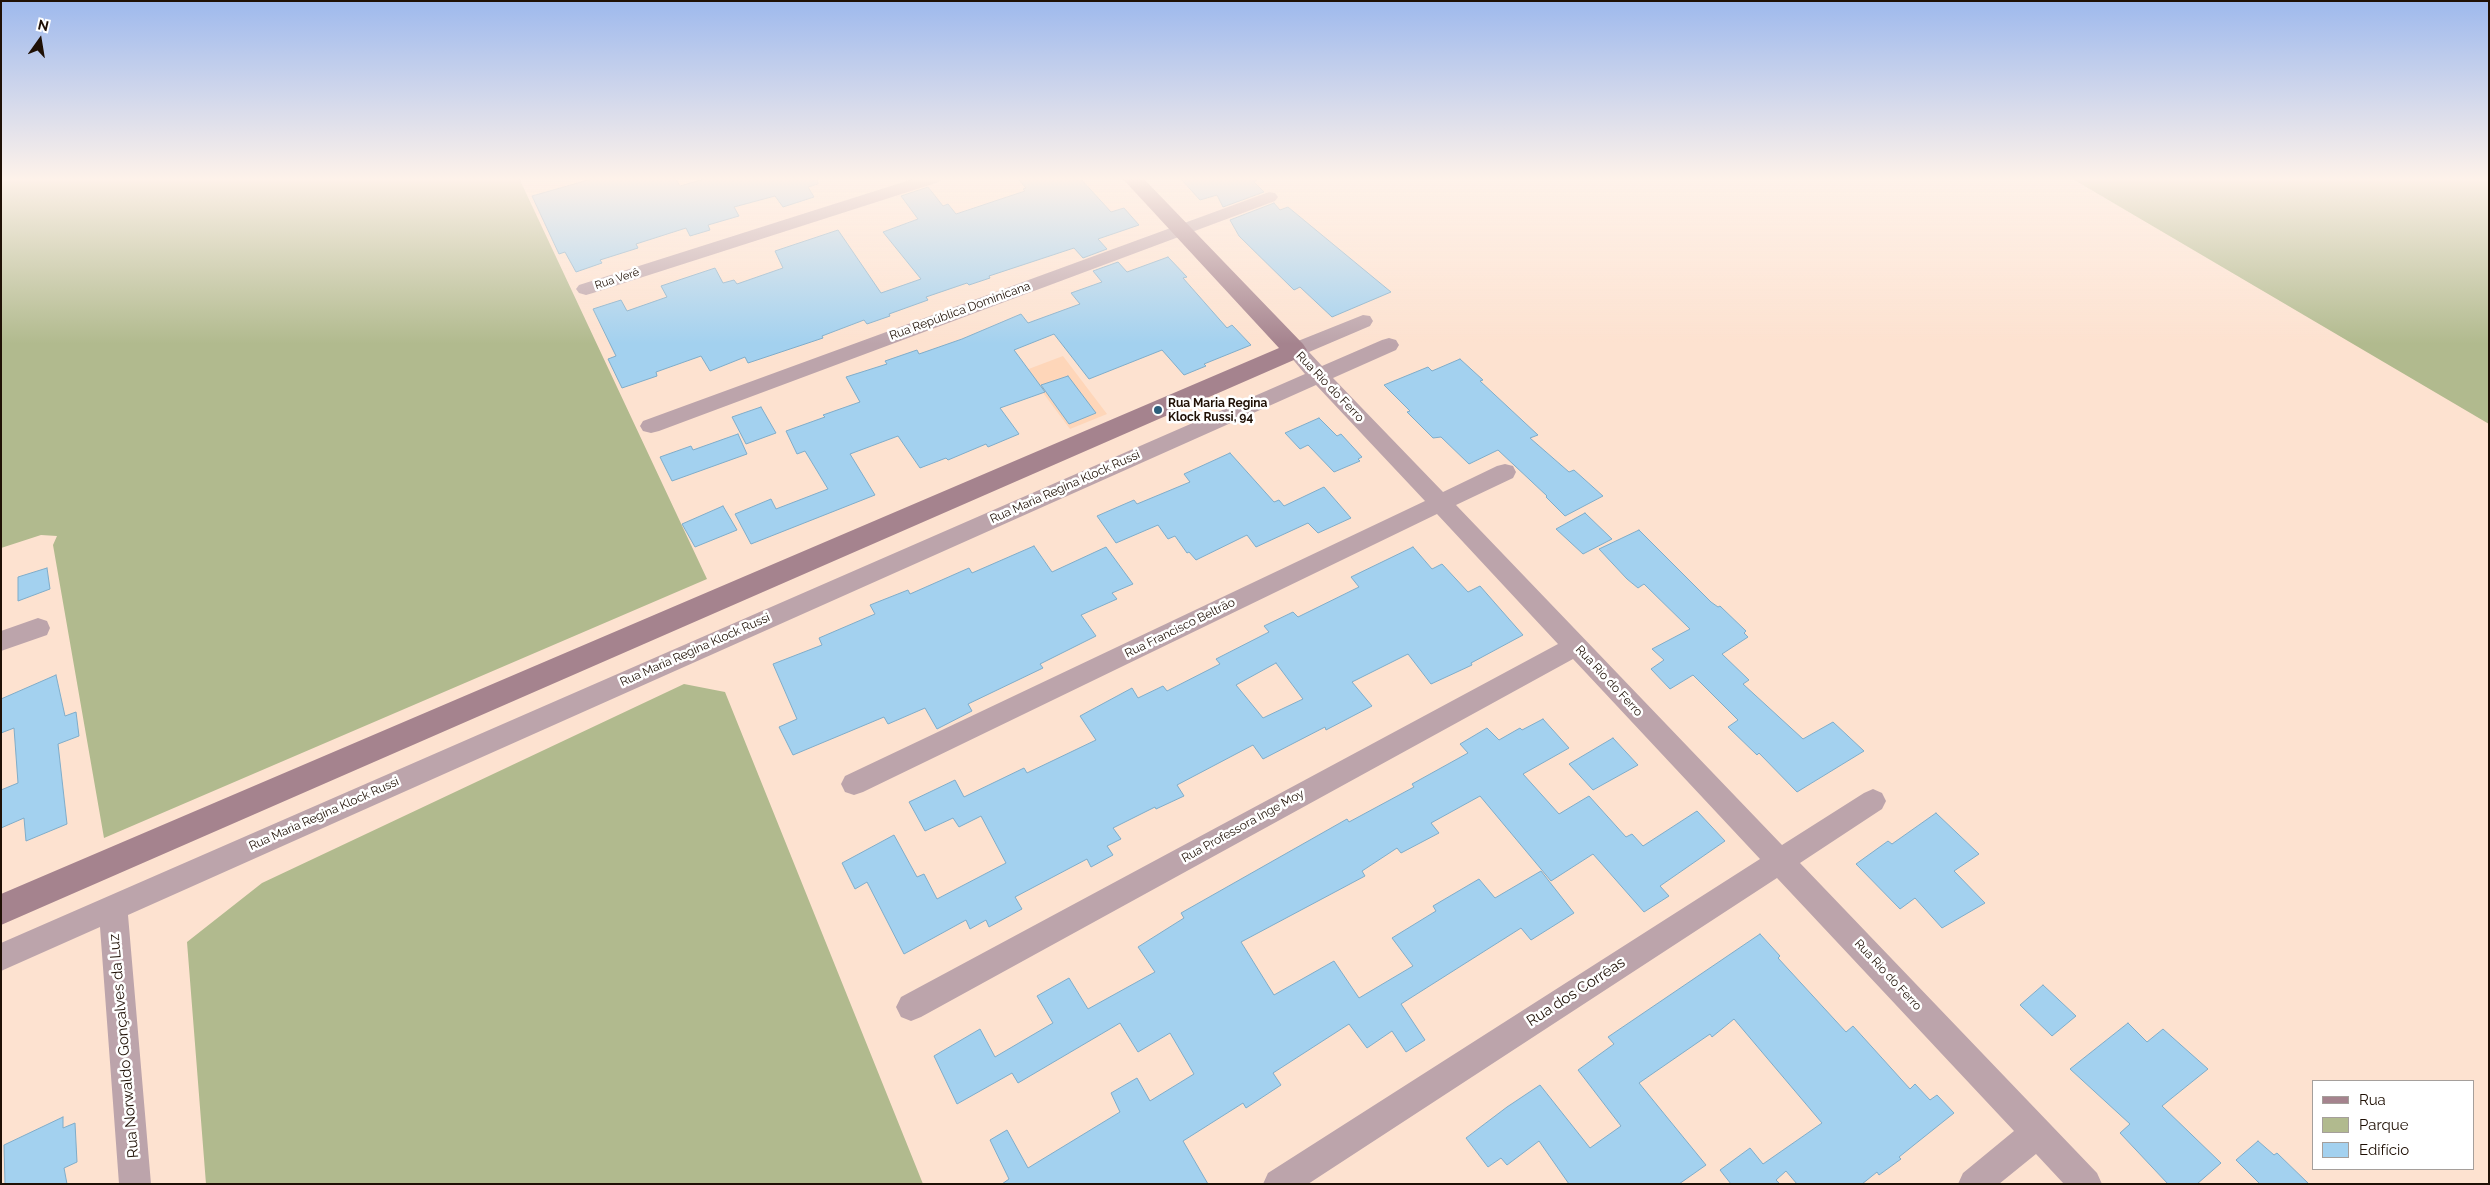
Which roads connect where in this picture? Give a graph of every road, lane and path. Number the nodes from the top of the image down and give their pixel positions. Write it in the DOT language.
graph roads {
  1 [pos="760,233"];
  2 [pos="1172,233"];
  3 [pos="1184,233"];
  4 [pos="586,289"];
  5 [pos="1364,322"];
  6 [pos="1389,345"];
  7 [pos="1295,350"];
  8 [pos="1319,375"];
  9 [pos="651,426"];
  10 [pos="1505,472"];
  11 [pos="1440,503"];
  12 [pos="38,628"];
  13 [pos="1,641"];
  14 [pos="1576,646"];
  15 [pos="854,784"];
  16 [pos="1873,801"];
  17 [pos="1780,861"];
  18 [pos="113,907"];
  19 [pos="1,910"];
  20 [pos="1,956"];
  21 [pos="911,1007"];
  22 [pos="2037,1132"];
  23 [pos="135,1184"];
  24 [pos="1279,1184"];
  25 [pos="1974,1184"];
  26 [pos="2086,1184"];
  1 -- 4 [label="street, Rua Verê"];
  2 -- 9 [label="street, Rua República Dominicana"];
  3 -- 7 [label="street, Rua Rio do Ferro"];
  5 -- 7 [label="street"];
  6 -- 8 [label="street, Rua Maria Regina Klock Russi"];
  7 -- 8 [label="street, Rua Rio do Ferro"];
  7 -- 19 [label="street"];
  8 -- 11 [label="street, Rua Rio do Ferro"];
  8 -- 18 [label="street, Rua Maria Regina Klock Russi"];
  10 -- 11 [label="street, Rua Francisco Beltrão"];
  11 -- 14 [label="street, Rua Rio do Ferro"];
  11 -- 15 [label="street, Rua Francisco Beltrão"];
  12 -- 13 [label="street"];
  14 -- 17 [label="street, Rua Rio do Ferro"];
  14 -- 21 [label="street, Rua Professora Inge Moy"];
  16 -- 17 [label="street, Rua dos Corrêas"];
  17 -- 22 [label="street, Rua Rio do Ferro"];
  17 -- 24 [label="street, Rua dos Corrêas"];
  18 -- 20 [label="street, Rua Maria Regina Klock Russi"];
  18 -- 23 [label="street, Rua Norwaldo Gonçalves da Luz"];
  22 -- 25 [label="street"];
  22 -- 26 [label="street, Rua Rio do Ferro"];
}
